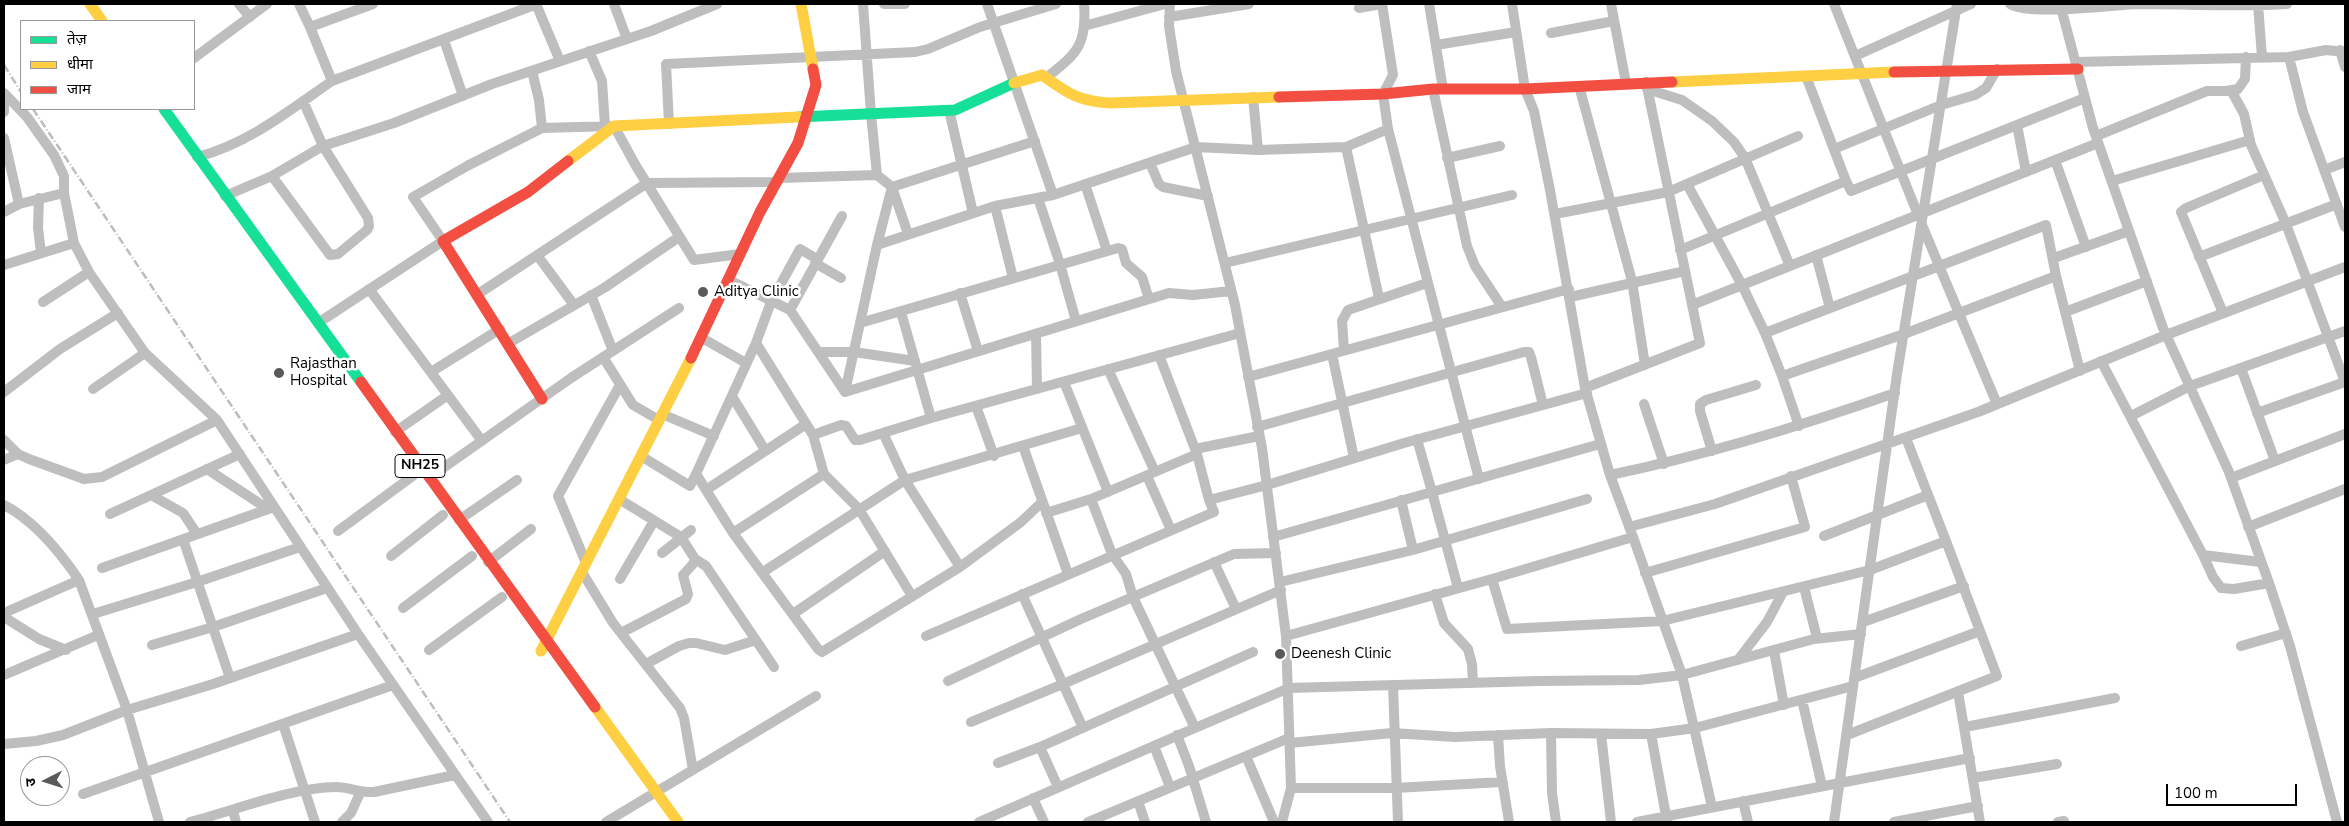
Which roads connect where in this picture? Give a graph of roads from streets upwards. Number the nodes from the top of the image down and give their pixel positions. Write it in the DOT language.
graph roads {
  1 [pos="77,4"];
  2 [pos="90,4"];
  3 [pos="239,4"];
  4 [pos="267,4"];
  5 [pos="299,4"];
  6 [pos="373,4"];
  7 [pos="536,4"];
  8 [pos="614,4"];
  9 [pos="800,4"];
  10 [pos="863,4"];
  11 [pos="884,4"];
  12 [pos="905,4"];
  13 [pos="987,4"];
  14 [pos="1056,4"];
  15 [pos="1084,4"];
  16 [pos="1165,4"];
  17 [pos="1170,4"];
  18 [pos="1249,4"];
  19 [pos="1382,4"];
  20 [pos="1429,4"];
  21 [pos="1512,4"];
  22 [pos="1611,4"];
  23 [pos="1834,4"];
  24 [pos="1971,4"];
  25 [pos="2010,4"];
  26 [pos="2287,4"];
  27 [pos="711,5"];
  28 [pos="2258,5"];
  29 [pos="1957,7"];
  30 [pos="2061,7"];
  31 [pos="1359,8"];
  32 [pos="250,17"];
  33 [pos="1170,17"];
  34 [pos="89,20"];
  35 [pos="101,20"];
  36 [pos="1614,21"];
  37 [pos="993,24"];
  38 [pos="310,26"];
  39 [pos="1084,26"];
  40 [pos="1516,32"];
  41 [pos="1551,34"];
  42 [pos="626,39"];
  43 [pos="444,40"];
  44 [pos="1436,45"];
  45 [pos="589,51"];
  46 [pos="2343,51"];
  47 [pos="868,54"];
  48 [pos="1855,56"];
  49 [pos="195,57"];
  50 [pos="810,57"];
  51 [pos="2246,57"];
  52 [pos="2262,57"];
  53 [pos="2289,57"];
  54 [pos="560,61"];
  55 [pos="2077,65"];
  56 [pos="2345,67"];
  57 [pos="1997,69"];
  58 [pos="1946,70"];
  59 [pos="532,71"];
  60 [pos="1862,74"];
  61 [pos="1806,76"];
  62 [pos="1047,77"];
  63 [pos="332,80"];
  64 [pos="1016,82"];
  65 [pos="1626,83"];
  66 [pos="1579,86"];
  67 [pos="1646,86"];
  68 [pos="1525,88"];
  69 [pos="1438,89"];
  70 [pos="2231,90"];
  71 [pos="4,93"];
  72 [pos="1383,94"];
  73 [pos="463,96"];
  74 [pos="1253,98"];
  75 [pos="2085,98"];
  76 [pos="1184,99"];
  77 [pos="303,101"];
  78 [pos="1941,105"];
  79 [pos="153,110"];
  80 [pos="165,110"];
  81 [pos="949,110"];
  82 [pos="4,112"];
  83 [pos="870,114"];
  84 [pos="806,118"];
  85 [pos="668,124"];
  86 [pos="2017,125"];
  87 [pos="609,126"];
  88 [pos="542,128"];
  89 [pos="1388,129"];
  90 [pos="1884,129"];
  91 [pos="1798,136"];
  92 [pos="4,138"];
  93 [pos="1035,140"];
  94 [pos="2097,140"];
  95 [pos="2250,140"];
  96 [pos="323,146"];
  97 [pos="1346,146"];
  98 [pos="1500,146"];
  99 [pos="1196,147"];
  100 [pos="1834,149"];
  101 [pos="1258,150"];
  102 [pos="197,157"];
  103 [pos="1447,158"];
  104 [pos="1746,158"];
  105 [pos="1932,159"];
  106 [pos="2055,160"];
  107 [pos="2345,162"];
  108 [pos="1150,163"];
  109 [pos="963,164"];
  110 [pos="7,170"];
  111 [pos="2324,170"];
  112 [pos="1901,171"];
  113 [pos="2026,172"];
  114 [pos="2264,175"];
  115 [pos="272,176"];
  116 [pos="878,176"];
  117 [pos="777,180"];
  118 [pos="1846,180"];
  119 [pos="2112,180"];
  120 [pos="646,183"];
  121 [pos="1085,184"];
  122 [pos="1687,184"];
  123 [pos="892,187"];
  124 [pos="1668,192"];
  125 [pos="64,193"];
  126 [pos="1053,195"];
  127 [pos="1512,195"];
  128 [pos="225,196"];
  129 [pos="1208,196"];
  130 [pos="39,198"];
  131 [pos="1038,198"];
  132 [pos="1610,203"];
  133 [pos="19,204"];
  134 [pos="2337,204"];
  135 [pos="995,206"];
  136 [pos="1458,208"];
  137 [pos="4,212"];
  138 [pos="974,213"];
  139 [pos="1768,213"];
  140 [pos="1555,214"];
  141 [pos="1921,214"];
  142 [pos="2343,214"];
  143 [pos="842,216"];
  144 [pos="1411,219"];
  145 [pos="2286,224"];
  146 [pos="1922,225"];
  147 [pos="2345,227"];
  148 [pos="1364,230"];
  149 [pos="2129,231"];
  150 [pos="908,234"];
  151 [pos="680,236"];
  152 [pos="1715,236"];
  153 [pos="443,241"];
  154 [pos="74,243"];
  155 [pos="877,245"];
  156 [pos="2086,247"];
  157 [pos="1680,250"];
  158 [pos="1107,251"];
  159 [pos="41,254"];
  160 [pos="740,254"];
  161 [pos="537,255"];
  162 [pos="1816,255"];
  163 [pos="2198,257"];
  164 [pos="2054,258"];
  165 [pos="816,261"];
  166 [pos="1225,263"];
  167 [pos="1060,264"];
  168 [pos="4,265"];
  169 [pos="1790,266"];
  170 [pos="1939,266"];
  171 [pos="2345,267"];
  172 [pos="1685,271"];
  173 [pos="89,272"];
  174 [pos="1915,276"];
  175 [pos="2056,276"];
  176 [pos="841,278"];
  177 [pos="1013,278"];
  178 [pos="729,280"];
  179 [pos="2307,280"];
  180 [pos="1632,281"];
  181 [pos="2147,281"];
  182 [pos="1427,283"];
  183 [pos="1742,285"];
  184 [pos="369,289"];
  185 [pos="1231,291"];
  186 [pos="1569,293"];
  187 [pos="478,294"];
  188 [pos="960,294"];
  189 [pos="591,295"];
  190 [pos="1379,298"];
  191 [pos="1149,299"];
  192 [pos="43,302"];
  193 [pos="772,302"];
  194 [pos="574,305"];
  195 [pos="1692,305"];
  196 [pos="1502,307"];
  197 [pos="678,308"];
  198 [pos="1830,308"];
  199 [pos="790,310"];
  200 [pos="901,312"];
  201 [pos="2065,312"];
  202 [pos="118,313"];
  203 [pos="1959,314"];
  204 [pos="2222,314"];
  205 [pos="1076,321"];
  206 [pos="318,323"];
  207 [pos="860,323"];
  208 [pos="1438,324"];
  209 [pos="500,329"];
  210 [pos="2345,331"];
  211 [pos="1240,333"];
  212 [pos="1765,333"];
  213 [pos="1036,334"];
  214 [pos="1904,334"];
  215 [pos="2166,335"];
  216 [pos="2329,336"];
  217 [pos="702,338"];
  218 [pos="756,342"];
  219 [pos="509,343"];
  220 [pos="1344,350"];
  221 [pos="613,351"];
  222 [pos="978,351"];
  223 [pos="820,352"];
  224 [pos="854,352"];
  225 [pos="145,353"];
  226 [pos="1332,354"];
  227 [pos="1159,355"];
  228 [pos="603,357"];
  229 [pos="2101,361"];
  230 [pos="746,363"];
  231 [pos="1645,365"];
  232 [pos="916,366"];
  233 [pos="2241,368"];
  234 [pos="1108,369"];
  235 [pos="2080,371"];
  236 [pos="431,372"];
  237 [pos="1451,372"];
  238 [pos="1782,376"];
  239 [pos="1248,377"];
  240 [pos="1064,382"];
  241 [pos="2345,382"];
  242 [pos="1756,384"];
  243 [pos="620,385"];
  244 [pos="2190,386"];
  245 [pos="93,389"];
  246 [pos="1037,389"];
  247 [pos="1586,390"];
  248 [pos="4,392"];
  249 [pos="846,392"];
  250 [pos="1895,393"];
  251 [pos="448,395"];
  252 [pos="732,396"];
  253 [pos="542,399"];
  254 [pos="1341,403"];
  255 [pos="1644,404"];
  256 [pos="1997,404"];
  257 [pos="1543,405"];
  258 [pos="976,406"];
  259 [pos="2256,413"];
  260 [pos="2131,416"];
  261 [pos="661,417"];
  262 [pos="931,418"];
  263 [pos="217,420"];
  264 [pos="806,424"];
  265 [pos="1465,426"];
  266 [pos="1798,426"];
  267 [pos="1082,428"];
  268 [pos="1258,431"];
  269 [pos="395,432"];
  270 [pos="883,433"];
  271 [pos="2345,434"];
  272 [pos="813,435"];
  273 [pos="714,436"];
  274 [pos="1906,438"];
  275 [pos="1417,439"];
  276 [pos="4,440"];
  277 [pos="482,441"];
  278 [pos="1600,444"];
  279 [pos="1887,444"];
  280 [pos="1023,446"];
  281 [pos="765,450"];
  282 [pos="1712,451"];
  283 [pos="1196,452"];
  284 [pos="18,454"];
  285 [pos="240,454"];
  286 [pos="641,456"];
  287 [pos="994,456"];
  288 [pos="1354,458"];
  289 [pos="4,460"];
  290 [pos="2275,461"];
  291 [pos="1664,464"];
  292 [pos="207,469"];
  293 [pos="696,474"];
  294 [pos="824,474"];
  295 [pos="1151,474"];
  296 [pos="414,475"];
  297 [pos="1610,475"];
  298 [pos="1791,476"];
  299 [pos="428,478"];
  300 [pos="1478,478"];
  301 [pos="2231,478"];
  302 [pos="517,480"];
  303 [pos="905,480"];
  304 [pos="1266,485"];
  305 [pos="2345,489"];
  306 [pos="706,490"];
  307 [pos="1108,492"];
  308 [pos="1432,492"];
  309 [pos="1928,494"];
  310 [pos="151,495"];
  311 [pos="619,498"];
  312 [pos="1092,499"];
  313 [pos="1586,499"];
  314 [pos="1209,500"];
  315 [pos="1401,500"];
  316 [pos="1042,502"];
  317 [pos="4,505"];
  318 [pos="271,508"];
  319 [pos="859,509"];
  320 [pos="1046,513"];
  321 [pos="110,514"];
  322 [pos="443,515"];
  323 [pos="1877,516"];
  324 [pos="458,520"];
  325 [pos="654,521"];
  326 [pos="1629,526"];
  327 [pos="2248,527"];
  328 [pos="531,529"];
  329 [pos="691,530"];
  330 [pos="1170,530"];
  331 [pos="338,531"];
  332 [pos="733,533"];
  333 [pos="197,534"];
  334 [pos="1824,536"];
  335 [pos="1273,537"];
  336 [pos="1633,537"];
  337 [pos="681,538"];
  338 [pos="183,539"];
  339 [pos="1445,541"];
  340 [pos="1946,541"];
  341 [pos="300,547"];
  342 [pos="1413,550"];
  343 [pos="885,552"];
  344 [pos="662,553"];
  345 [pos="1276,553"];
  346 [pos="1112,554"];
  347 [pos="2203,555"];
  348 [pos="391,556"];
  349 [pos="472,556"];
  350 [pos="695,559"];
  351 [pos="488,562"];
  352 [pos="1214,562"];
  353 [pos="2260,562"];
  354 [pos="960,567"];
  355 [pos="102,568"];
  356 [pos="584,568"];
  357 [pos="1870,570"];
  358 [pos="763,572"];
  359 [pos="1645,572"];
  360 [pos="1068,574"];
  361 [pos="620,579"];
  362 [pos="1492,579"];
  363 [pos="79,580"];
  364 [pos="197,582"];
  365 [pos="2269,583"];
  366 [pos="1280,586"];
  367 [pos="1964,586"];
  368 [pos="1804,587"];
  369 [pos="327,588"];
  370 [pos="1458,588"];
  371 [pos="1783,592"];
  372 [pos="1022,594"];
  373 [pos="1435,594"];
  374 [pos="912,596"];
  375 [pos="502,597"];
  376 [pos="1133,597"];
  377 [pos="403,608"];
  378 [pos="1236,609"];
  379 [pos="4,613"];
  380 [pos="93,614"];
  381 [pos="793,614"];
  382 [pos="4,617"];
  383 [pos="1662,621"];
  384 [pos="1863,622"];
  385 [pos="213,627"];
  386 [pos="1980,631"];
  387 [pos="621,633"];
  388 [pos="2286,633"];
  389 [pos="358,634"];
  390 [pos="1861,634"];
  391 [pos="98,635"];
  392 [pos="926,636"];
  393 [pos="1286,636"];
  394 [pos="1041,638"];
  395 [pos="1817,638"];
  396 [pos="756,640"];
  397 [pos="1155,643"];
  398 [pos="152,645"];
  399 [pos="544,646"];
  400 [pos="2241,646"];
  401 [pos="66,650"];
  402 [pos="429,650"];
  403 [pos="1774,651"];
  404 [pos="1253,652"];
  405 [pos="1738,660"];
  406 [pos="646,664"];
  407 [pos="774,667"];
  408 [pos="4,675"];
  409 [pos="1682,675"];
  410 [pos="230,678"];
  411 [pos="948,680"];
  412 [pos="1854,682"];
  413 [pos="1473,683"];
  414 [pos="1063,684"];
  415 [pos="393,685"];
  416 [pos="1393,685"];
  417 [pos="1176,687"];
  418 [pos="1289,688"];
  419 [pos="1958,692"];
  420 [pos="816,696"];
  421 [pos="2115,698"];
  422 [pos="1802,700"];
  423 [pos="1784,704"];
  424 [pos="127,710"];
  425 [pos="971,722"];
  426 [pos="283,724"];
  427 [pos="1965,727"];
  428 [pos="1083,728"];
  429 [pos="1195,728"];
  430 [pos="1695,728"];
  431 [pos="1551,733"];
  432 [pos="1395,734"];
  433 [pos="1601,734"];
  434 [pos="1650,734"];
  435 [pos="1498,735"];
  436 [pos="1847,735"];
  437 [pos="1177,736"];
  438 [pos="1290,740"];
  439 [pos="4,744"];
  440 [pos="1040,746"];
  441 [pos="1154,746"];
  442 [pos="1246,756"];
  443 [pos="1970,758"];
  444 [pos="998,763"];
  445 [pos="2057,764"];
  446 [pos="693,770"];
  447 [pos="146,772"];
  448 [pos="455,775"];
  449 [pos="1973,778"];
  450 [pos="1192,779"];
  451 [pos="1502,782"];
  452 [pos="1840,783"];
  453 [pos="1822,786"];
  454 [pos="1058,787"];
  455 [pos="1170,787"];
  456 [pos="1291,788"];
  457 [pos="1395,788"];
  458 [pos="305,790"];
  459 [pos="360,793"];
  460 [pos="83,794"];
  461 [pos="652,794"];
  462 [pos="1033,798"];
  463 [pos="1138,801"];
  464 [pos="1743,802"];
  465 [pos="1978,806"];
  466 [pos="1712,807"];
  467 [pos="233,810"];
  468 [pos="1666,820"];
  469 [pos="159,822"];
  470 [pos="190,822"];
  471 [pos="236,822"];
  472 [pos="315,822"];
  473 [pos="342,822"];
  474 [pos="488,822"];
  475 [pos="606,822"];
  476 [pos="666,822"];
  477 [pos="678,822"];
  478 [pos="979,822"];
  479 [pos="1044,822"];
  480 [pos="1088,822"];
  481 [pos="1145,822"];
  482 [pos="1206,822"];
  483 [pos="1274,822"];
  484 [pos="1282,822"];
  485 [pos="1398,822"];
  486 [pos="1510,822"];
  487 [pos="1556,822"];
  488 [pos="1610,822"];
  489 [pos="1637,822"];
  490 [pos="1748,822"];
  491 [pos="1834,822"];
  492 [pos="1894,822"];
  493 [pos="1980,822"];
  494 [pos="2337,822"];
  1 -- 34 [label="street"];
  2 -- 35 [label="street"];
  3 -- 32 [label="street"];
  4 -- 32 [label="street"];
  5 -- 38 [label="street"];
  6 -- 38 [label="street"];
  7 -- 43 [label="street"];
  7 -- 54 [label="street"];
  8 -- 42 [label="street"];
  9 -- 50 [label="street"];
  10 -- 47 [label="street"];
  11 -- 12 [label="street"];
  13 -- 37 [label="street"];
  14 -- 37 [label="street"];
  15 -- 39 [label="street"];
  16 -- 39 [label="street"];
  17 -- 33 [label="street"];
  18 -- 33 [label="street"];
  19 -- 31 [label="street"];
  19 -- 72 [label="street"];
  20 -- 44 [label="street"];
  21 -- 40 [label="street"];
  22 -- 36 [label="street"];
  23 -- 48 [label="street"];
  24 -- 29 [label="street"];
  25 -- 30 [label="street"];
  26 -- 28 [label="street"];
  27 -- 42 [label="street"];
  28 -- 30 [label="street"];
  28 -- 52 [label="street"];
  29 -- 48 [label="street"];
  29 -- 58 [label="street"];
  30 -- 55 [label="street"];
  32 -- 49 [label="street"];
  33 -- 76 [label="street"];
  36 -- 41 [label="street"];
  36 -- 65 [label="street"];
  37 -- 47 [label="street"];
  37 -- 64 [label="street"];
  38 -- 63 [label="street"];
  39 -- 62 [label="street"];
  40 -- 44 [label="street"];
  40 -- 68 [label="street"];
  42 -- 45 [label="street"];
  43 -- 63 [label="street"];
  43 -- 73 [label="street"];
  44 -- 69 [label="street"];
  45 -- 54 [label="street"];
  45 -- 87 [label="street"];
  46 -- 53 [label="street"];
  46 -- 56 [label="street"];
  47 -- 50 [label="street"];
  47 -- 83 [label="street"];
  48 -- 60 [label="street"];
  50 -- 84 [label="street"];
  50 -- 85 [label="street"];
  51 -- 52 [label="street"];
  51 -- 55 [label="street"];
  51 -- 70 [label="street"];
  52 -- 53 [label="street"];
  53 -- 111 [label="street"];
  54 -- 59 [label="street"];
  55 -- 57 [label="street"];
  55 -- 75 [label="street"];
  57 -- 58 [label="street"];
  57 -- 78 [label="street"];
  58 -- 60 [label="street"];
  58 -- 78 [label="street"];
  59 -- 73 [label="street"];
  59 -- 88 [label="street"];
  60 -- 61 [label="street"];
  60 -- 90 [label="street"];
  61 -- 67 [label="street"];
  61 -- 100 [label="street"];
  62 -- 64 [label="street"];
  62 -- 76 [label="street"];
  63 -- 77 [label="street"];
  64 -- 81 [label="street"];
  64 -- 93 [label="street"];
  65 -- 66 [label="street"];
  65 -- 67 [label="street"];
  66 -- 68 [label="street"];
  66 -- 132 [label="street"];
  67 -- 104 [label="street"];
  67 -- 124 [label="street"];
  68 -- 69 [label="street"];
  68 -- 140 [label="street"];
  69 -- 72 [label="street"];
  69 -- 103 [label="street"];
  70 -- 94 [label="street"];
  70 -- 95 [label="street"];
  71 -- 82 [label="street"];
  71 -- 125 [label="street"];
  72 -- 74 [label="street"];
  72 -- 89 [label="street"];
  73 -- 96 [label="street"];
  74 -- 76 [label="street"];
  74 -- 101 [label="street"];
  75 -- 86 [label="street"];
  75 -- 94 [label="street"];
  76 -- 99 [label="street"];
  77 -- 96 [label="street"];
  77 -- 102 [label="street"];
  78 -- 90 [label="street"];
  78 -- 105 [label="street"];
  79 -- 296 [label="street, NH25"];
  80 -- 102 [label="street, NH25"];
  81 -- 83 [label="street"];
  81 -- 109 [label="street"];
  83 -- 84 [label="street"];
  83 -- 116 [label="street"];
  84 -- 85 [label="street"];
  84 -- 117 [label="street"];
  85 -- 87 [label="street"];
  86 -- 105 [label="street"];
  86 -- 113 [label="street"];
  87 -- 88 [label="street"];
  87 -- 120 [label="street"];
  87 -- 153 [label="street"];
  88 -- 153 [label="street"];
  89 -- 97 [label="street"];
  89 -- 144 [label="street"];
  90 -- 100 [label="street"];
  90 -- 112 [label="street"];
  91 -- 104 [label="street"];
  92 -- 110 [label="street"];
  93 -- 109 [label="street"];
  93 -- 126 [label="street"];
  94 -- 106 [label="street"];
  94 -- 119 [label="street"];
  95 -- 114 [label="street"];
  95 -- 119 [label="street"];
  96 -- 115 [label="street"];
  96 -- 115 [label="street"];
  97 -- 101 [label="street"];
  97 -- 148 [label="street"];
  98 -- 103 [label="street"];
  99 -- 101 [label="street"];
  99 -- 108 [label="street"];
  99 -- 129 [label="street"];
  100 -- 118 [label="street"];
  102 -- 128 [label="street, NH25"];
  103 -- 136 [label="street"];
  104 -- 122 [label="street"];
  104 -- 139 [label="street"];
  105 -- 112 [label="street"];
  105 -- 141 [label="street"];
  106 -- 113 [label="street"];
  106 -- 156 [label="street"];
  107 -- 111 [label="street"];
  108 -- 121 [label="street"];
  108 -- 129 [label="street"];
  109 -- 123 [label="street"];
  109 -- 138 [label="street"];
  110 -- 133 [label="street"];
  111 -- 134 [label="street"];
  112 -- 118 [label="street"];
  112 -- 141 [label="street"];
  113 -- 141 [label="street"];
  114 -- 145 [label="street"];
  114 -- 163 [label="street"];
  115 -- 128 [label="street"];
  116 -- 117 [label="street"];
  116 -- 123 [label="street"];
  117 -- 120 [label="street"];
  117 -- 160 [label="street"];
  118 -- 139 [label="street"];
  119 -- 149 [label="street"];
  120 -- 151 [label="street"];
  120 -- 161 [label="street"];
  121 -- 126 [label="street"];
  121 -- 158 [label="street"];
  122 -- 124 [label="street"];
  122 -- 152 [label="street"];
  123 -- 150 [label="street"];
  123 -- 155 [label="street"];
  124 -- 132 [label="street"];
  124 -- 157 [label="street"];
  125 -- 130 [label="street"];
  125 -- 154 [label="street"];
  126 -- 131 [label="street"];
  127 -- 136 [label="street"];
  128 -- 206 [label="street, NH25"];
  129 -- 166 [label="street"];
  130 -- 133 [label="street"];
  130 -- 159 [label="street"];
  131 -- 135 [label="street"];
  131 -- 167 [label="street"];
  132 -- 140 [label="street"];
  132 -- 180 [label="street"];
  133 -- 137 [label="street"];
  134 -- 142 [label="street"];
  134 -- 145 [label="street"];
  135 -- 138 [label="street"];
  135 -- 177 [label="street"];
  136 -- 144 [label="street"];
  136 -- 196 [label="street"];
  138 -- 150 [label="street"];
  139 -- 152 [label="street"];
  139 -- 169 [label="street"];
  140 -- 186 [label="street"];
  141 -- 146 [label="street"];
  141 -- 162 [label="street"];
  142 -- 147 [label="street"];
  143 -- 165 [label="street"];
  144 -- 148 [label="street"];
  144 -- 182 [label="street"];
  145 -- 163 [label="street"];
  145 -- 179 [label="street"];
  146 -- 170 [label="street"];
  146 -- 174 [label="street"];
  148 -- 166 [label="street"];
  148 -- 190 [label="street"];
  149 -- 156 [label="street"];
  149 -- 181 [label="street"];
  150 -- 155 [label="street"];
  151 -- 160 [label="street"];
  151 -- 189 [label="street"];
  152 -- 157 [label="street"];
  152 -- 183 [label="street"];
  153 -- 184 [label="street"];
  153 -- 187 [label="street"];
  154 -- 159 [label="street"];
  154 -- 173 [label="street"];
  155 -- 207 [label="street"];
  156 -- 164 [label="street"];
  157 -- 172 [label="street"];
  158 -- 167 [label="street"];
  158 -- 191 [label="street"];
  159 -- 168 [label="street"];
  160 -- 178 [label="street"];
  161 -- 187 [label="street"];
  161 -- 194 [label="street"];
  162 -- 169 [label="street"];
  162 -- 198 [label="street"];
  163 -- 204 [label="street"];
  164 -- 170 [label="street"];
  164 -- 175 [label="street"];
  165 -- 176 [label="street"];
  165 -- 193 [label="street"];
  165 -- 199 [label="street"];
  166 -- 185 [label="street"];
  167 -- 177 [label="street"];
  167 -- 205 [label="street"];
  169 -- 183 [label="street"];
  170 -- 174 [label="street"];
  170 -- 203 [label="street"];
  171 -- 179 [label="street"];
  172 -- 180 [label="street"];
  172 -- 195 [label="street"];
  173 -- 192 [label="street"];
  173 -- 202 [label="street"];
  174 -- 198 [label="street"];
  174 -- 214 [label="street"];
  175 -- 201 [label="street"];
  175 -- 203 [label="street"];
  177 -- 188 [label="street"];
  178 -- 193 [label="street"];
  178 -- 217 [label="street"];
  179 -- 204 [label="street"];
  179 -- 216 [label="street"];
  180 -- 186 [label="street"];
  180 -- 231 [label="street"];
  181 -- 201 [label="street"];
  181 -- 215 [label="street"];
  182 -- 190 [label="street"];
  182 -- 208 [label="street"];
  183 -- 195 [label="street"];
  183 -- 212 [label="street"];
  184 -- 206 [label="street"];
  184 -- 236 [label="street"];
  185 -- 191 [label="street"];
  185 -- 211 [label="street"];
  186 -- 196 [label="street"];
  186 -- 247 [label="street"];
  187 -- 209 [label="street"];
  188 -- 200 [label="street"];
  188 -- 222 [label="street"];
  189 -- 194 [label="street"];
  189 -- 221 [label="street"];
  190 -- 220 [label="street"];
  191 -- 205 [label="street"];
  193 -- 199 [label="street"];
  193 -- 218 [label="street"];
  194 -- 219 [label="street"];
  195 -- 231 [label="street"];
  196 -- 208 [label="street"];
  197 -- 221 [label="street"];
  198 -- 212 [label="street"];
  199 -- 223 [label="street"];
  200 -- 207 [label="street"];
  200 -- 232 [label="street"];
  201 -- 235 [label="street"];
  202 -- 225 [label="street"];
  202 -- 248 [label="street"];
  203 -- 214 [label="street"];
  203 -- 256 [label="street"];
  204 -- 215 [label="street"];
  205 -- 213 [label="street"];
  206 -- 269 [label="street, NH25"];
  207 -- 224 [label="street"];
  208 -- 220 [label="street"];
  208 -- 237 [label="street"];
  209 -- 219 [label="street"];
  209 -- 236 [label="street"];
  210 -- 216 [label="street"];
  211 -- 227 [label="street"];
  211 -- 239 [label="street"];
  212 -- 238 [label="street"];
  213 -- 222 [label="street"];
  213 -- 246 [label="street"];
  214 -- 238 [label="street"];
  214 -- 250 [label="street"];
  215 -- 229 [label="street"];
  215 -- 244 [label="street"];
  216 -- 233 [label="street"];
  216 -- 241 [label="street"];
  217 -- 230 [label="street"];
  217 -- 261 [label="street"];
  218 -- 230 [label="street"];
  218 -- 264 [label="street"];
  219 -- 253 [label="street"];
  220 -- 226 [label="street"];
  221 -- 228 [label="street"];
  222 -- 232 [label="street"];
  223 -- 224 [label="street"];
  223 -- 249 [label="street"];
  224 -- 232 [label="street"];
  224 -- 249 [label="street"];
  225 -- 245 [label="street"];
  225 -- 263 [label="street"];
  226 -- 239 [label="street"];
  226 -- 254 [label="street"];
  227 -- 234 [label="street"];
  227 -- 283 [label="street"];
  228 -- 243 [label="street"];
  228 -- 253 [label="street"];
  229 -- 235 [label="street"];
  229 -- 260 [label="street"];
  230 -- 252 [label="street"];
  231 -- 247 [label="street"];
  232 -- 249 [label="street"];
  232 -- 262 [label="street"];
  233 -- 244 [label="street"];
  233 -- 259 [label="street"];
  234 -- 240 [label="street"];
  234 -- 295 [label="street"];
  235 -- 256 [label="street"];
  236 -- 251 [label="street"];
  237 -- 254 [label="street"];
  237 -- 257 [label="street"];
  237 -- 265 [label="street"];
  238 -- 266 [label="street"];
  239 -- 268 [label="street"];
  240 -- 246 [label="street"];
  240 -- 267 [label="street"];
  241 -- 259 [label="street"];
  242 -- 282 [label="street"];
  243 -- 261 [label="street"];
  243 -- 356 [label="street"];
  244 -- 260 [label="street"];
  244 -- 301 [label="street"];
  246 -- 258 [label="street"];
  247 -- 257 [label="street"];
  247 -- 278 [label="street"];
  250 -- 266 [label="street"];
  250 -- 279 [label="street"];
  251 -- 269 [label="street"];
  251 -- 277 [label="street"];
  252 -- 273 [label="street"];
  252 -- 281 [label="street"];
  253 -- 277 [label="street"];
  254 -- 268 [label="street"];
  254 -- 288 [label="street"];
  255 -- 291 [label="street"];
  256 -- 274 [label="street"];
  257 -- 265 [label="street"];
  258 -- 262 [label="street"];
  258 -- 287 [label="street"];
  259 -- 290 [label="street"];
  260 -- 347 [label="street"];
  261 -- 273 [label="street"];
  261 -- 286 [label="street"];
  262 -- 270 [label="street"];
  263 -- 284 [label="street"];
  263 -- 285 [label="street"];
  264 -- 272 [label="street"];
  264 -- 281 [label="street"];
  265 -- 275 [label="street"];
  265 -- 300 [label="street"];
  266 -- 282 [label="street"];
  267 -- 280 [label="street"];
  267 -- 307 [label="street"];
  268 -- 283 [label="street"];
  268 -- 304 [label="street"];
  269 -- 299 [label="street, NH25"];
  270 -- 272 [label="street"];
  270 -- 303 [label="street"];
  271 -- 290 [label="street"];
  272 -- 294 [label="street"];
  273 -- 293 [label="street"];
  274 -- 279 [label="street"];
  274 -- 309 [label="street"];
  275 -- 288 [label="street"];
  275 -- 308 [label="street"];
  276 -- 284 [label="street"];
  277 -- 299 [label="street"];
  278 -- 297 [label="street"];
  278 -- 300 [label="street"];
  279 -- 298 [label="street"];
  279 -- 323 [label="street"];
  280 -- 287 [label="street"];
  280 -- 316 [label="street"];
  281 -- 306 [label="street"];
  282 -- 291 [label="street"];
  283 -- 295 [label="street"];
  283 -- 314 [label="street"];
  284 -- 289 [label="street"];
  285 -- 292 [label="street"];
  285 -- 318 [label="street"];
  286 -- 293 [label="street"];
  286 -- 311 [label="street"];
  287 -- 303 [label="street"];
  288 -- 304 [label="street"];
  290 -- 301 [label="street"];
  291 -- 297 [label="street"];
  292 -- 310 [label="street"];
  292 -- 318 [label="street"];
  293 -- 306 [label="street"];
  294 -- 319 [label="street"];
  294 -- 332 [label="street"];
  295 -- 307 [label="street"];
  295 -- 330 [label="street"];
  296 -- 322 [label="street, NH25"];
  296 -- 331 [label="street"];
  297 -- 326 [label="street"];
  298 -- 326 [label="street"];
  298 -- 359 [label="street"];
  299 -- 324 [label="street, NH25"];
  300 -- 308 [label="street"];
  301 -- 327 [label="street"];
  302 -- 324 [label="street"];
  303 -- 319 [label="street"];
  303 -- 354 [label="street"];
  304 -- 314 [label="street"];
  304 -- 335 [label="street"];
  305 -- 327 [label="street"];
  306 -- 332 [label="street"];
  307 -- 312 [label="street"];
  308 -- 315 [label="street"];
  308 -- 339 [label="street"];
  309 -- 323 [label="street"];
  309 -- 340 [label="street"];
  310 -- 321 [label="street"];
  310 -- 333 [label="street"];
  311 -- 325 [label="street"];
  311 -- 356 [label="street"];
  312 -- 320 [label="street"];
  312 -- 346 [label="street"];
  313 -- 339 [label="street"];
  314 -- 330 [label="street"];
  315 -- 335 [label="street"];
  315 -- 342 [label="street"];
  316 -- 320 [label="street"];
  316 -- 354 [label="street"];
  317 -- 363 [label="street"];
  318 -- 333 [label="street"];
  318 -- 341 [label="street"];
  319 -- 343 [label="street"];
  319 -- 358 [label="street"];
  320 -- 360 [label="street"];
  322 -- 348 [label="street"];
  322 -- 349 [label="street, NH25"];
  323 -- 334 [label="street"];
  323 -- 357 [label="street"];
  324 -- 351 [label="street, NH25"];
  325 -- 337 [label="street"];
  325 -- 361 [label="street"];
  326 -- 336 [label="street"];
  327 -- 353 [label="street"];
  328 -- 351 [label="street"];
  329 -- 337 [label="street"];
  330 -- 346 [label="street"];
  332 -- 358 [label="street"];
  333 -- 338 [label="street"];
  335 -- 345 [label="street"];
  336 -- 359 [label="street"];
  336 -- 362 [label="street"];
  337 -- 344 [label="street"];
  337 -- 350 [label="street"];
  338 -- 355 [label="street"];
  338 -- 364 [label="street"];
  339 -- 342 [label="street"];
  339 -- 370 [label="street"];
  340 -- 357 [label="street"];
  340 -- 367 [label="street"];
  341 -- 364 [label="street"];
  341 -- 369 [label="street"];
  342 -- 366 [label="street"];
  343 -- 374 [label="street"];
  343 -- 381 [label="street"];
  345 -- 352 [label="street"];
  345 -- 366 [label="street"];
  346 -- 360 [label="street"];
  346 -- 376 [label="street"];
  347 -- 353 [label="street"];
  347 -- 365 [label="street"];
  349 -- 375 [label="street, NH25"];
  349 -- 377 [label="street"];
  350 -- 387 [label="street"];
  350 -- 396 [label="street"];
  351 -- 399 [label="street, NH25"];
  352 -- 376 [label="street"];
  352 -- 378 [label="street"];
  353 -- 365 [label="street"];
  354 -- 374 [label="street"];
  356 -- 387 [label="street"];
  356 -- 399 [label="street"];
  357 -- 368 [label="street"];
  357 -- 384 [label="street"];
  358 -- 381 [label="street"];
  359 -- 383 [label="street"];
  360 -- 372 [label="street"];
  362 -- 370 [label="street"];
  362 -- 383 [label="street"];
  363 -- 379 [label="street"];
  363 -- 380 [label="street"];
  364 -- 380 [label="street"];
  364 -- 385 [label="street"];
  365 -- 388 [label="street"];
  366 -- 378 [label="street"];
  366 -- 393 [label="street"];
  367 -- 384 [label="street"];
  367 -- 386 [label="street"];
  368 -- 371 [label="street"];
  368 -- 395 [label="street"];
  369 -- 385 [label="street"];
  369 -- 389 [label="street"];
  370 -- 373 [label="street"];
  371 -- 383 [label="street"];
  371 -- 405 [label="street"];
  372 -- 392 [label="street"];
  372 -- 394 [label="street"];
  373 -- 393 [label="street"];
  373 -- 413 [label="street"];
  374 -- 381 [label="street"];
  375 -- 399 [label="street, NH25"];
  375 -- 402 [label="street"];
  376 -- 394 [label="street"];
  376 -- 397 [label="street"];
  378 -- 397 [label="street"];
  380 -- 391 [label="street"];
  382 -- 401 [label="street"];
  383 -- 409 [label="street"];
  384 -- 390 [label="street"];
  385 -- 398 [label="street"];
  385 -- 410 [label="street"];
  386 -- 412 [label="street"];
  386 -- 419 [label="street"];
  387 -- 406 [label="street"];
  388 -- 400 [label="street"];
  388 -- 494 [label="street"];
  389 -- 410 [label="street"];
  389 -- 415 [label="street"];
  390 -- 395 [label="street"];
  390 -- 412 [label="street"];
  391 -- 401 [label="street"];
  391 -- 424 [label="street"];
  393 -- 418 [label="street"];
  394 -- 411 [label="street"];
  394 -- 414 [label="street"];
  395 -- 403 [label="street"];
  396 -- 406 [label="street"];
  396 -- 407 [label="street"];
  397 -- 414 [label="street"];
  397 -- 417 [label="street"];
  399 -- 461 [label="street, NH25"];
  401 -- 408 [label="street"];
  403 -- 405 [label="street"];
  403 -- 423 [label="street"];
  404 -- 417 [label="street"];
  405 -- 409 [label="street"];
  406 -- 446 [label="street"];
  409 -- 413 [label="street"];
  409 -- 430 [label="street"];
  410 -- 424 [label="street"];
  412 -- 422 [label="street"];
  412 -- 436 [label="street"];
  413 -- 416 [label="street"];
  414 -- 425 [label="street"];
  414 -- 428 [label="street"];
  415 -- 426 [label="street"];
  415 -- 448 [label="street"];
  416 -- 418 [label="street"];
  416 -- 432 [label="street"];
  417 -- 428 [label="street"];
  417 -- 429 [label="street"];
  418 -- 429 [label="street"];
  418 -- 438 [label="street"];
  419 -- 427 [label="street"];
  419 -- 436 [label="street"];
  420 -- 446 [label="street"];
  421 -- 427 [label="street"];
  422 -- 423 [label="street"];
  422 -- 453 [label="street"];
  423 -- 430 [label="street"];
  424 -- 439 [label="street"];
  424 -- 447 [label="street"];
  426 -- 447 [label="street"];
  426 -- 458 [label="street"];
  427 -- 443 [label="street"];
  428 -- 440 [label="street"];
  429 -- 437 [label="street"];
  430 -- 434 [label="street"];
  430 -- 466 [label="street"];
  431 -- 433 [label="street"];
  431 -- 435 [label="street"];
  431 -- 487 [label="street"];
  432 -- 435 [label="street"];
  432 -- 438 [label="street"];
  432 -- 457 [label="street"];
  433 -- 434 [label="street"];
  433 -- 488 [label="street"];
  434 -- 468 [label="street"];
  435 -- 451 [label="street"];
  436 -- 452 [label="street"];
  437 -- 441 [label="street"];
  437 -- 450 [label="street"];
  438 -- 442 [label="street"];
  438 -- 456 [label="street"];
  440 -- 444 [label="street"];
  440 -- 454 [label="street"];
  441 -- 454 [label="street"];
  441 -- 455 [label="street"];
  442 -- 450 [label="street"];
  442 -- 483 [label="street"];
  443 -- 449 [label="street"];
  443 -- 452 [label="street"];
  445 -- 449 [label="street"];
  446 -- 461 [label="street"];
  447 -- 460 [label="street"];
  447 -- 469 [label="street"];
  448 -- 459 [label="street"];
  448 -- 474 [label="street"];
  449 -- 465 [label="street"];
  450 -- 455 [label="street"];
  450 -- 482 [label="street"];
  451 -- 457 [label="street"];
  451 -- 486 [label="street"];
  452 -- 453 [label="street"];
  452 -- 491 [label="street"];
  453 -- 464 [label="street"];
  454 -- 462 [label="street"];
  455 -- 463 [label="street"];
  456 -- 457 [label="street"];
  456 -- 484 [label="street"];
  457 -- 485 [label="street"];
  458 -- 459 [label="street"];
  458 -- 467 [label="street"];
  458 -- 472 [label="street"];
  459 -- 473 [label="street"];
  461 -- 475 [label="street"];
  461 -- 476 [label="street, NH25"];
  461 -- 477 [label="street, NH25"];
  462 -- 478 [label="street"];
  462 -- 479 [label="street"];
  463 -- 480 [label="street"];
  463 -- 481 [label="street"];
  464 -- 466 [label="street"];
  464 -- 490 [label="street"];
  465 -- 492 [label="street"];
  465 -- 493 [label="street"];
  466 -- 468 [label="street"];
  467 -- 470 [label="street"];
  467 -- 471 [label="street"];
  468 -- 489 [label="street"];
}
